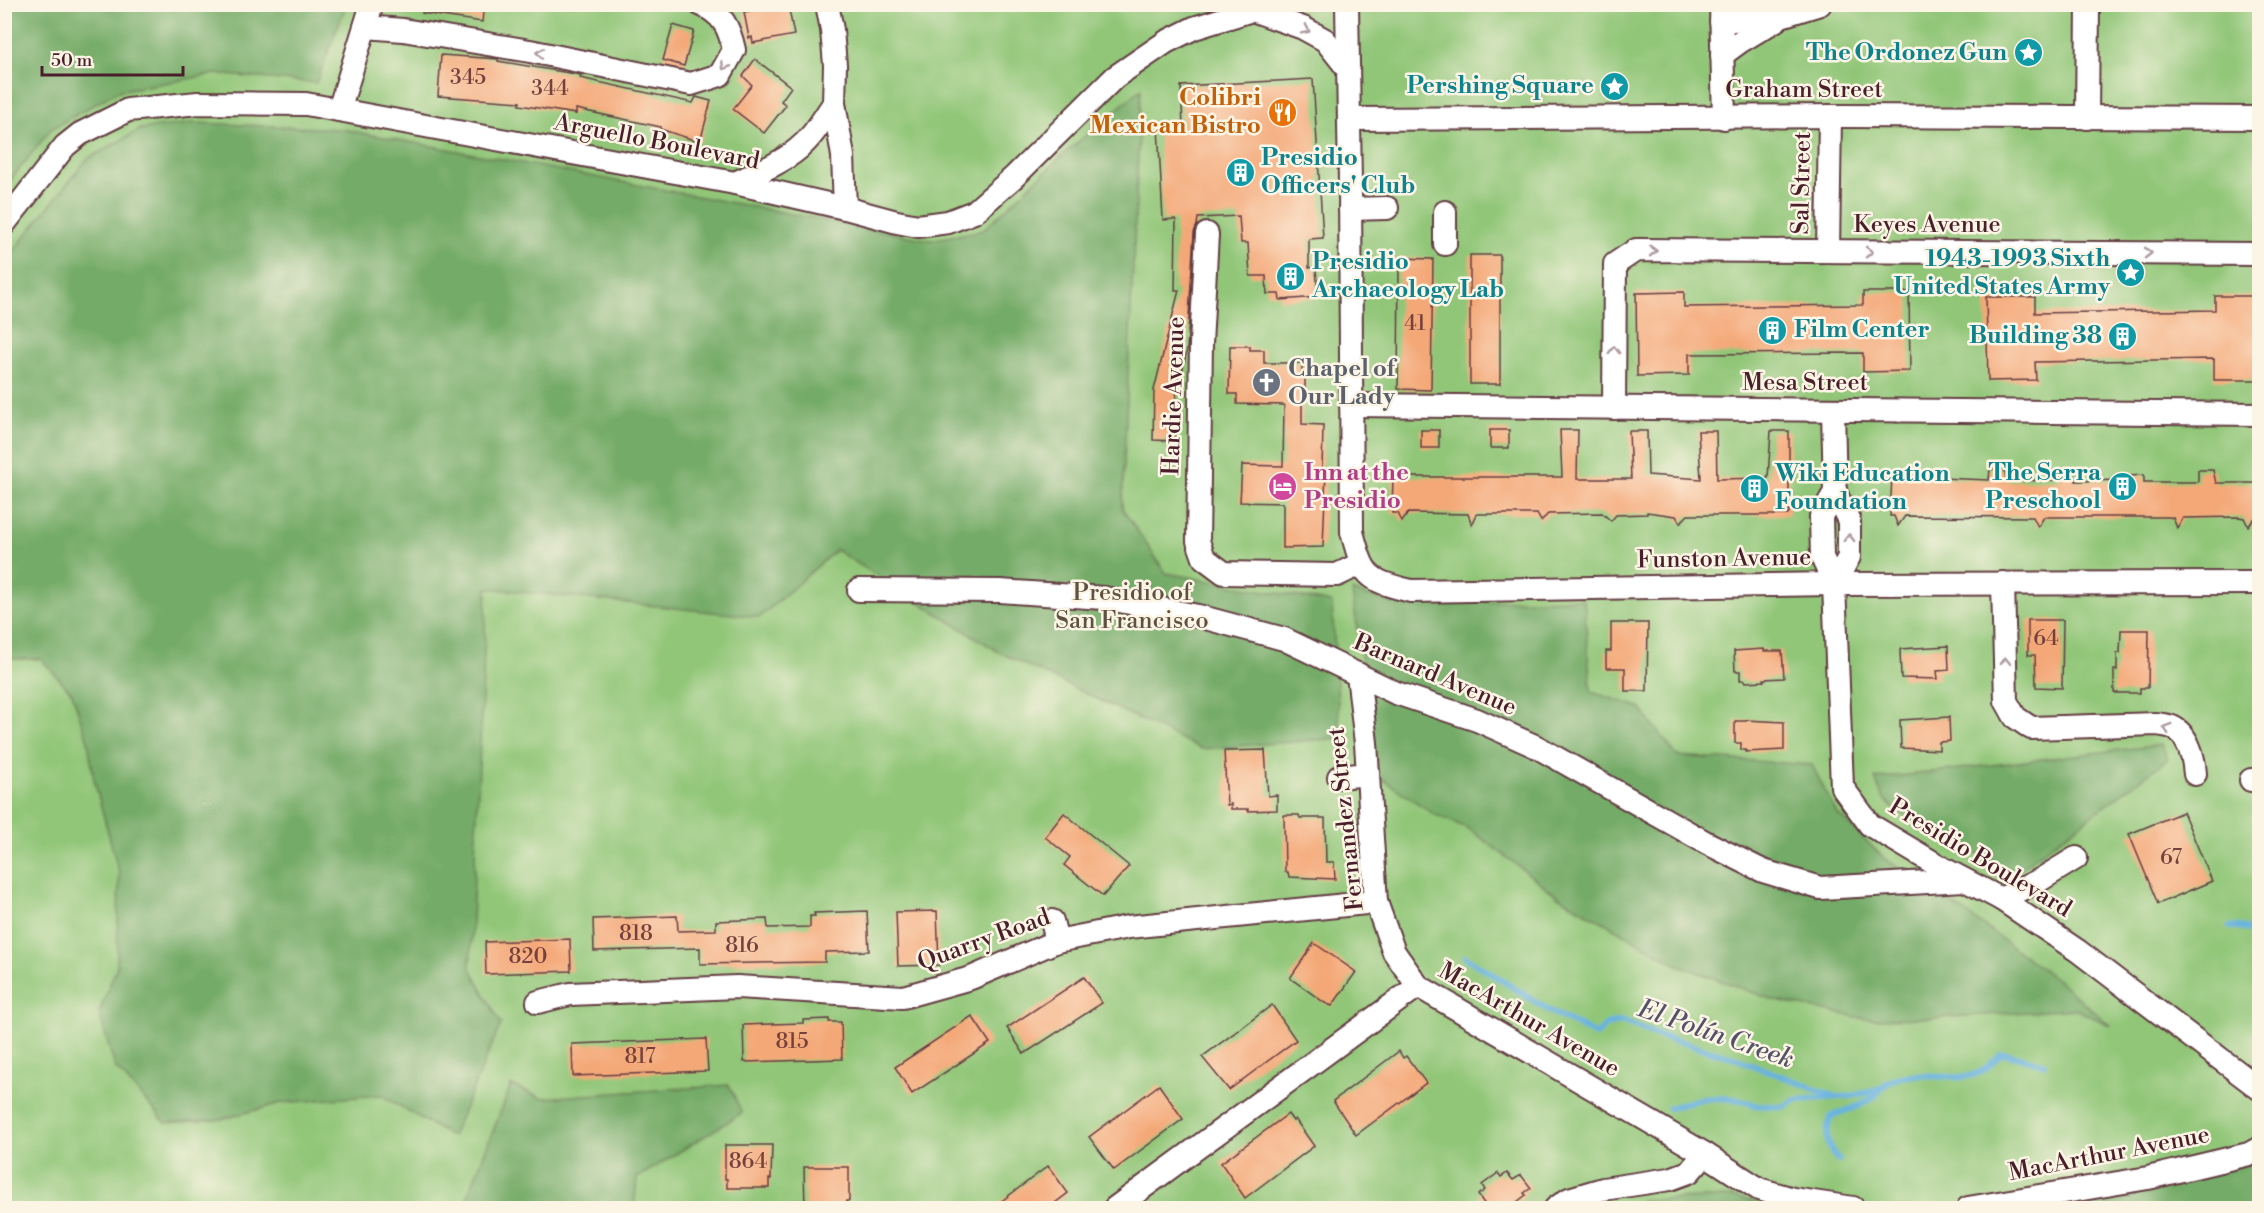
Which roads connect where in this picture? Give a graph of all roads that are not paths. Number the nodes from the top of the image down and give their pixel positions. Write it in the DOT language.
graph roads {
  1 [pos="372,4"];
  2 [pos="700,4"];
  3 [pos="827,4"];
  4 [pos="1274,4"];
  5 [pos="1347,4"];
  6 [pos="1820,4"];
  7 [pos="2088,4"];
  8 [pos="1252,9"];
  9 [pos="1721,13"];
  10 [pos="1781,16"];
  11 [pos="366,27"];
  12 [pos="1722,55"];
  13 [pos="1348,69"];
  14 [pos="834,103"];
  15 [pos="339,110"];
  16 [pos="1830,116"];
  17 [pos="1348,118"];
  18 [pos="1724,118"];
  19 [pos="2087,118"];
  20 [pos="2259,118"];
  21 [pos="735,183"];
  22 [pos="845,208"];
  23 [pos="1388,208"];
  24 [pos="1350,209"];
  25 [pos="1445,212"];
  26 [pos="4,224"];
  27 [pos="1207,234"];
  28 [pos="1445,244"];
  29 [pos="1828,251"];
  30 [pos="2259,254"];
  31 [pos="1351,405"];
  32 [pos="1614,408"];
  33 [pos="1833,410"];
  34 [pos="2259,414"];
  35 [pos="1360,564"];
  36 [pos="2003,583"];
  37 [pos="1834,584"];
  38 [pos="2259,584"];
  39 [pos="859,590"];
  40 [pos="1358,674"];
  41 [pos="1368,774"];
  42 [pos="2195,774"];
  43 [pos="1339,777"];
  44 [pos="2076,858"];
  45 [pos="1964,880"];
  46 [pos="2001,899"];
  47 [pos="1376,902"];
  48 [pos="1418,986"];
  49 [pos="538,1002"];
  50 [pos="2259,1089"];
  51 [pos="2259,1148"];
  52 [pos="1705,1154"];
  53 [pos="1114,1209"];
  54 [pos="1556,1209"];
  55 [pos="1853,1209"];
  56 [pos="1968,1209"];
  1 -- 11 [label="street"];
  2 -- 11 [label="street, one-way"];
  3 -- 14 [label="street"];
  4 -- 8 [label="street, Arguello Boulevard"];
  5 -- 13 [label="street"];
  6 -- 10 [label="street"];
  7 -- 19 [label="street"];
  8 -- 13 [label="street, one-way"];
  8 -- 22 [label="street, Arguello Boulevard"];
  9 -- 10 [label="street"];
  9 -- 12 [label="street"];
  10 -- 12 [label="street"];
  11 -- 15 [label="street"];
  12 -- 18 [label="street"];
  13 -- 17 [label="street"];
  14 -- 21 [label="street"];
  14 -- 22 [label="street"];
  15 -- 21 [label="street, Arguello Boulevard"];
  15 -- 26 [label="street, Arguello Boulevard"];
  16 -- 18 [label="street, Graham Street"];
  16 -- 19 [label="street, Graham Street"];
  16 -- 29 [label="street, Sal Street"];
  17 -- 18 [label="street, Graham Street"];
  17 -- 24 [label="street"];
  19 -- 20 [label="street, Graham Street"];
  21 -- 22 [label="street, Arguello Boulevard"];
  23 -- 24 [label="street"];
  24 -- 31 [label="street"];
  25 -- 28 [label="street"];
  27 -- 35 [label="street, Hardie Avenue"];
  29 -- 30 [label="street, Keyes Avenue, one-way"];
  32 -- 29 [label="street, Keyes Avenue, one-way"];
  31 -- 32 [label="street, Mesa Street"];
  31 -- 35 [label="street"];
  32 -- 33 [label="street, Mesa Street"];
  33 -- 34 [label="street, Mesa Street"];
  33 -- 37 [label="street, Presidio Boulevard"];
  35 -- 37 [label="street, Funston Avenue"];
  36 -- 37 [label="street, Funston Avenue"];
  36 -- 38 [label="street, Funston Avenue"];
  42 -- 36 [label="street, one-way"];
  37 -- 45 [label="street, Presidio Boulevard"];
  39 -- 40 [label="street, Barnard Avenue"];
  40 -- 41 [label="street, Fernandez Street"];
  40 -- 45 [label="street, Barnard Avenue"];
  41 -- 43 [label="street"];
  41 -- 47 [label="street, Fernandez Street"];
  44 -- 46 [label="street"];
  45 -- 46 [label="street, Presidio Boulevard"];
  46 -- 50 [label="street, Presidio Boulevard"];
  47 -- 48 [label="street, Fernandez Street"];
  47 -- 49 [label="street, Quarry Road"];
  48 -- 52 [label="street, MacArthur Avenue"];
  48 -- 53 [label="street, MacArthur Avenue"];
  51 -- 56 [label="street, MacArthur Avenue"];
  52 -- 54 [label="street"];
  52 -- 55 [label="street, MacArthur Avenue"];
}
